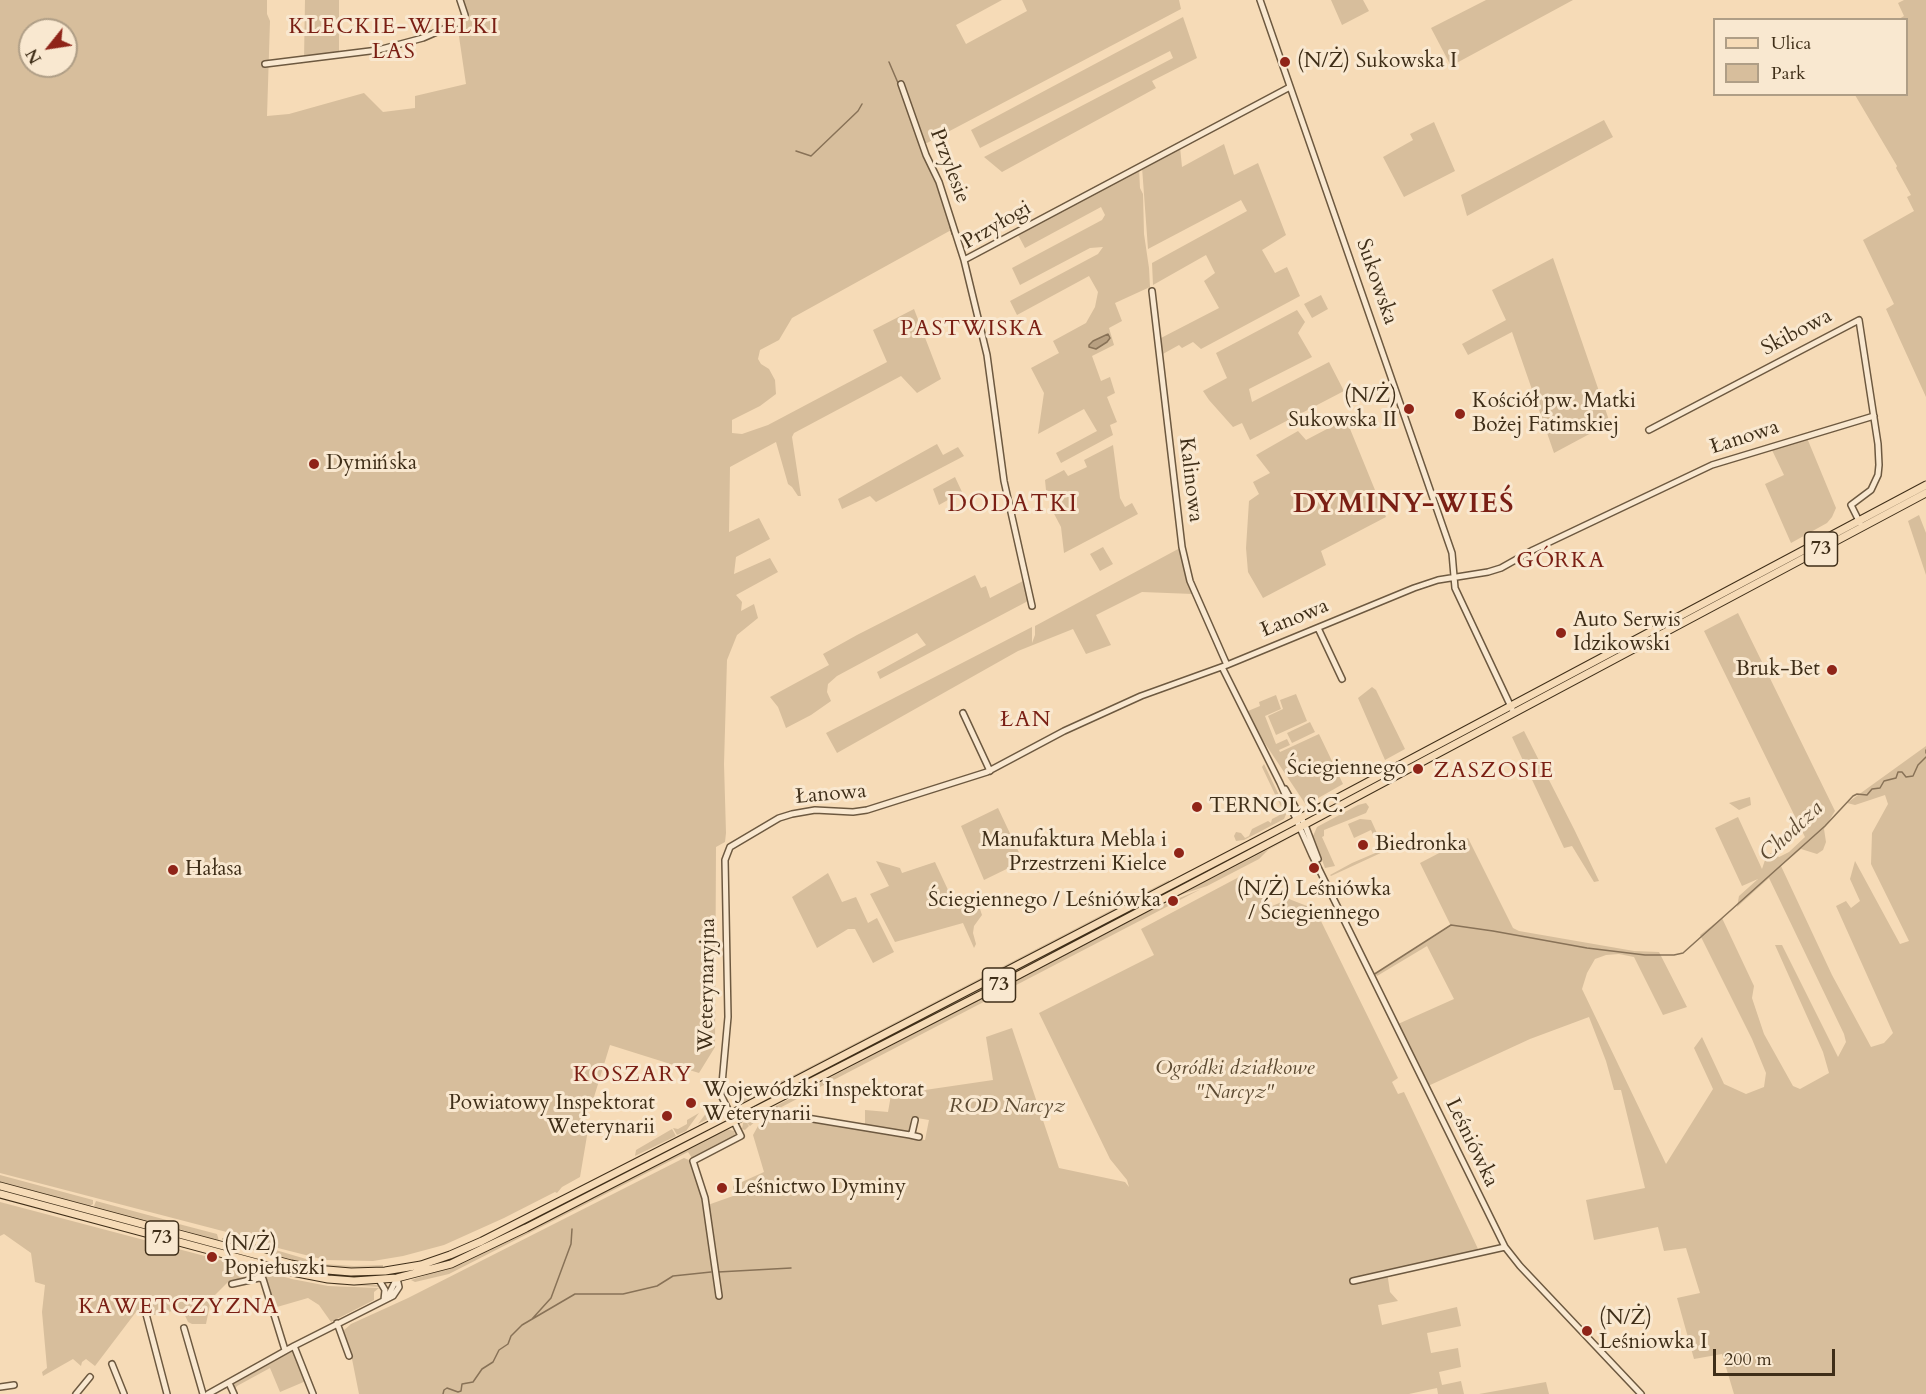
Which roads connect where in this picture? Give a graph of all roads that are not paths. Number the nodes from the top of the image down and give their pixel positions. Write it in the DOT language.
graph roads {
  1 [pos="460,0"];
  2 [pos="1260,0"];
  3 [pos="265,64"];
  4 [pos="900,84"];
  5 [pos="1290,87"];
  6 [pos="964,260"];
  7 [pos="1152,291"];
  8 [pos="1874,417"];
  9 [pos="1649,430"];
  10 [pos="1926,485"];
  11 [pos="1926,493"];
  12 [pos="1861,524"];
  13 [pos="1454,576"];
  14 [pos="1032,606"];
  15 [pos="1318,628"];
  16 [pos="1225,666"];
  17 [pos="1342,679"];
  18 [pos="1512,710"];
  19 [pos="963,713"];
  20 [pos="990,771"];
  21 [pos="1301,823"];
  22 [pos="730,847"];
  23 [pos="777,1111"];
  24 [pos="731,1118"];
  25 [pos="915,1120"];
  26 [pos="910,1135"];
  27 [pos="919,1137"];
  28 [pos="0,1186"];
  29 [pos="0,1194"];
  30 [pos="1505,1247"];
  31 [pos="396,1270"];
  32 [pos="397,1278"];
  33 [pos="379,1280"];
  34 [pos="1353,1281"];
  35 [pos="232,1284"];
  36 [pos="719,1296"];
  37 [pos="385,1299"];
  38 [pos="146,1314"];
  39 [pos="337,1323"];
  40 [pos="184,1328"];
  41 [pos="294,1346"];
  42 [pos="285,1350"];
  43 [pos="350,1356"];
  44 [pos="112,1364"];
  45 [pos="90,1377"];
  46 [pos="228,1383"];
  47 [pos="14,1385"];
  48 [pos="0,1387"];
  49 [pos="76,1394"];
  50 [pos="124,1394"];
  51 [pos="167,1394"];
  52 [pos="203,1394"];
  53 [pos="208,1394"];
  54 [pos="234,1394"];
  55 [pos="313,1394"];
  56 [pos="1641,1394"];
  1 -- 3 [label="street"];
  2 -- 5 [label="street, Sukowska"];
  4 -- 6 [label="street, Przylesie"];
  5 -- 6 [label="street, Przyłogi"];
  5 -- 13 [label="street, Sukowska"];
  6 -- 14 [label="street, Przyłogi"];
  7 -- 16 [label="street, Kalinowa"];
  8 -- 9 [label="street, Skibowa"];
  8 -- 12 [label="street, Skibowa"];
  8 -- 13 [label="street, Łanowa"];
  10 -- 12 [label="main road, 73"];
  11 -- 12 [label="main road, 73"];
  12 -- 18 [label="main road, 73"];
  13 -- 15 [label="street, Łanowa"];
  13 -- 18 [label="street, Sukowska"];
  15 -- 16 [label="street, Łanowa"];
  15 -- 17 [label="street"];
  16 -- 20 [label="street, Łanowa"];
  16 -- 21 [label="street, Kalinowa"];
  18 -- 21 [label="main road, 73"];
  19 -- 20 [label="street"];
  20 -- 22 [label="street, Łanowa"];
  21 -- 24 [label="main road, 73"];
  21 -- 30 [label="street, Leśniówka"];
  22 -- 24 [label="street, Weterynaryjna"];
  23 -- 26 [label="street"];
  24 -- 31 [label="main road, 73"];
  24 -- 32 [label="main road, 73"];
  24 -- 36 [label="street"];
  25 -- 26 [label="street"];
  26 -- 27 [label="street"];
  28 -- 31 [label="main road, 73"];
  29 -- 33 [label="main road, 73"];
  30 -- 34 [label="street"];
  30 -- 56 [label="street, Leśniówka"];
  31 -- 32 [label="main road"];
  32 -- 33 [label="main road, 73"];
  32 -- 37 [label="street"];
  33 -- 37 [label="street"];
  35 -- 42 [label="street"];
  37 -- 39 [label="street"];
  38 -- 51 [label="street"];
  39 -- 41 [label="street"];
  39 -- 43 [label="street"];
  40 -- 52 [label="street"];
  41 -- 42 [label="street"];
  41 -- 55 [label="street"];
  42 -- 46 [label="street"];
  44 -- 50 [label="street"];
  45 -- 49 [label="street"];
  46 -- 53 [label="street"];
  46 -- 54 [label="street"];
  47 -- 48 [label="street"];
}
